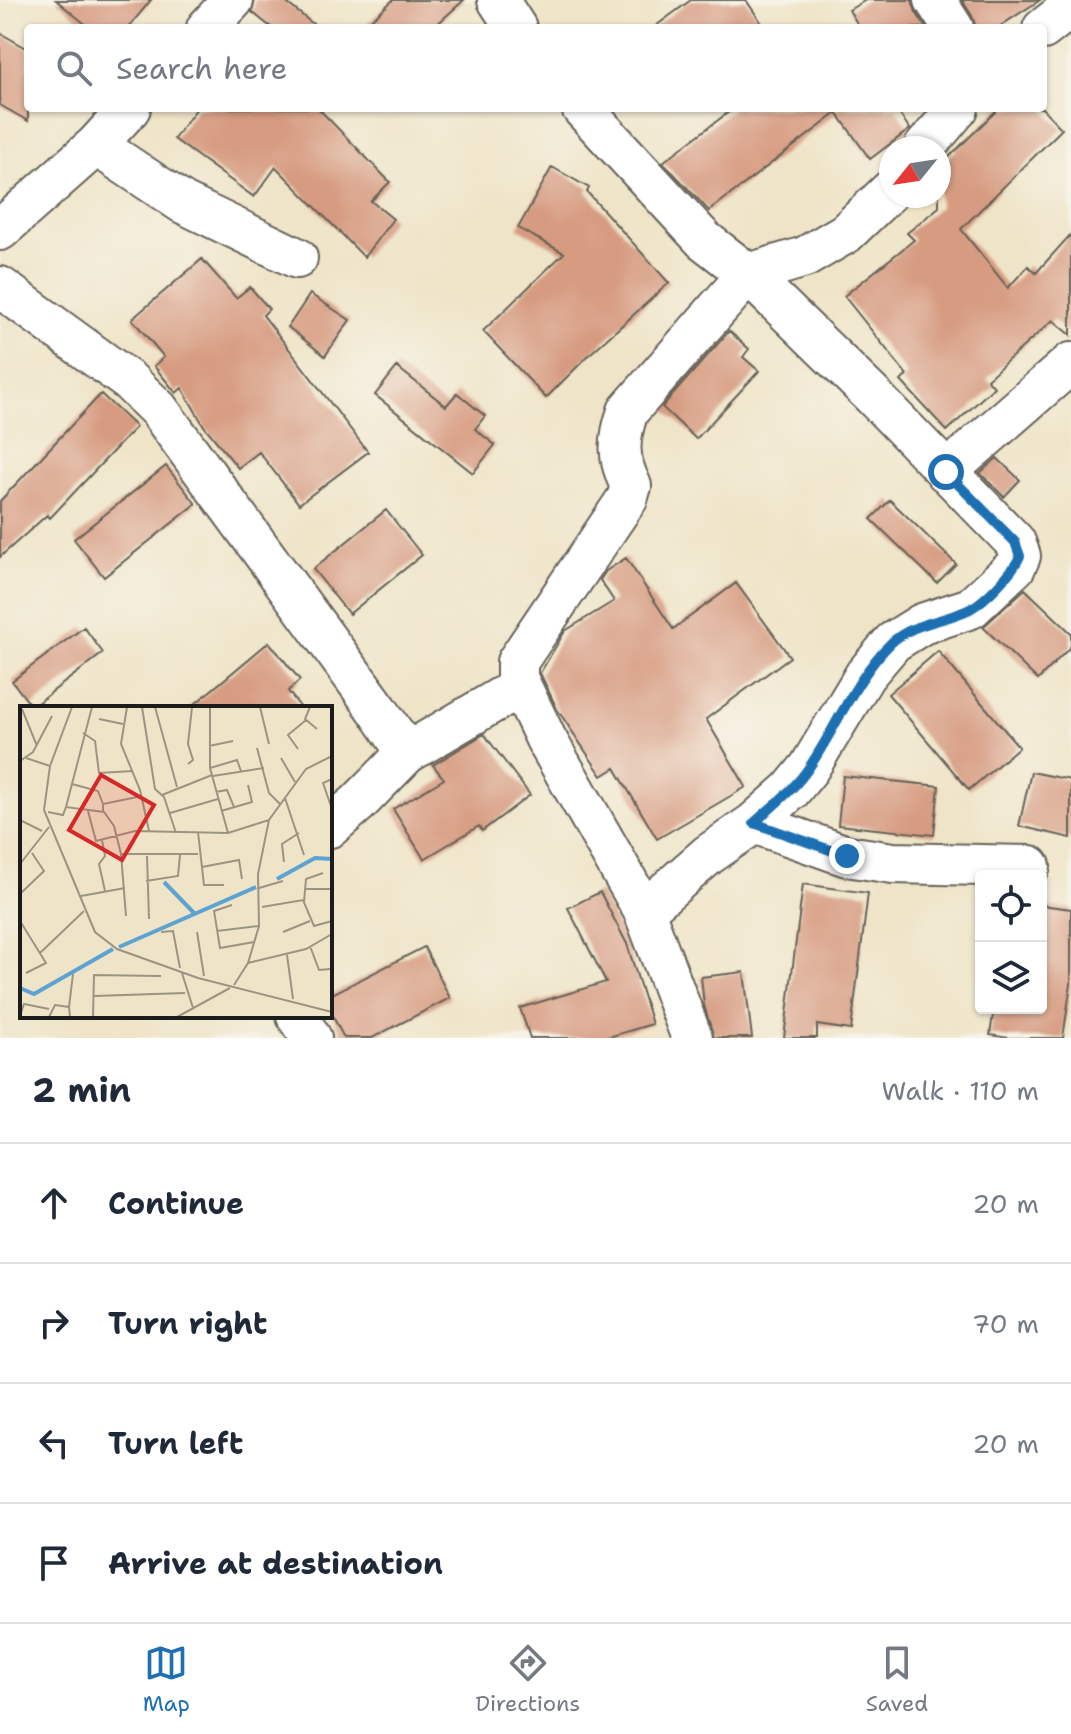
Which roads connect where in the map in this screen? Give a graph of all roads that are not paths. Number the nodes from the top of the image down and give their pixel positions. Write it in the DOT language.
graph roads {
  1 [pos="233,0"];
  2 [pos="498,0"];
  3 [pos="935,0"];
  4 [pos="1071,7"];
  5 [pos="211,24"];
  6 [pos="513,24"];
  7 [pos="950,24"];
  8 [pos="1047,26"];
  9 [pos="126,112"];
  10 [pos="586,112"];
  11 [pos="955,112"];
  12 [pos="934,136"];
  13 [pos="96,145"];
  14 [pos="879,201"];
  15 [pos="0,230"];
  16 [pos="297,258"];
  17 [pos="748,274"];
  18 [pos="0,287"];
  19 [pos="1071,363"];
  20 [pos="946,472"];
  21 [pos="521,689"];
  22 [pos="407,753"];
  23 [pos="754,823"];
  24 [pos="332,825"];
  25 [pos="1030,866"];
  26 [pos="644,911"];
  27 [pos="298,1018"];
  28 [pos="311,1038"];
  29 [pos="692,1038"];
  1 -- 5 [label="street"];
  2 -- 6 [label="street"];
  3 -- 7 [label="street"];
  4 -- 8 [label="street"];
  9 -- 13 [label="street"];
  10 -- 17 [label="street"];
  11 -- 12 [label="street"];
  13 -- 15 [label="street"];
  13 -- 16 [label="street"];
  14 -- 17 [label="street"];
  17 -- 20 [label="street"];
  17 -- 21 [label="street"];
  18 -- 22 [label="street"];
  19 -- 20 [label="street"];
  20 -- 23 [label="street"];
  21 -- 22 [label="street"];
  21 -- 26 [label="street"];
  22 -- 24 [label="street"];
  23 -- 25 [label="street"];
  23 -- 26 [label="street"];
  26 -- 29 [label="street"];
  27 -- 28 [label="street"];
}
